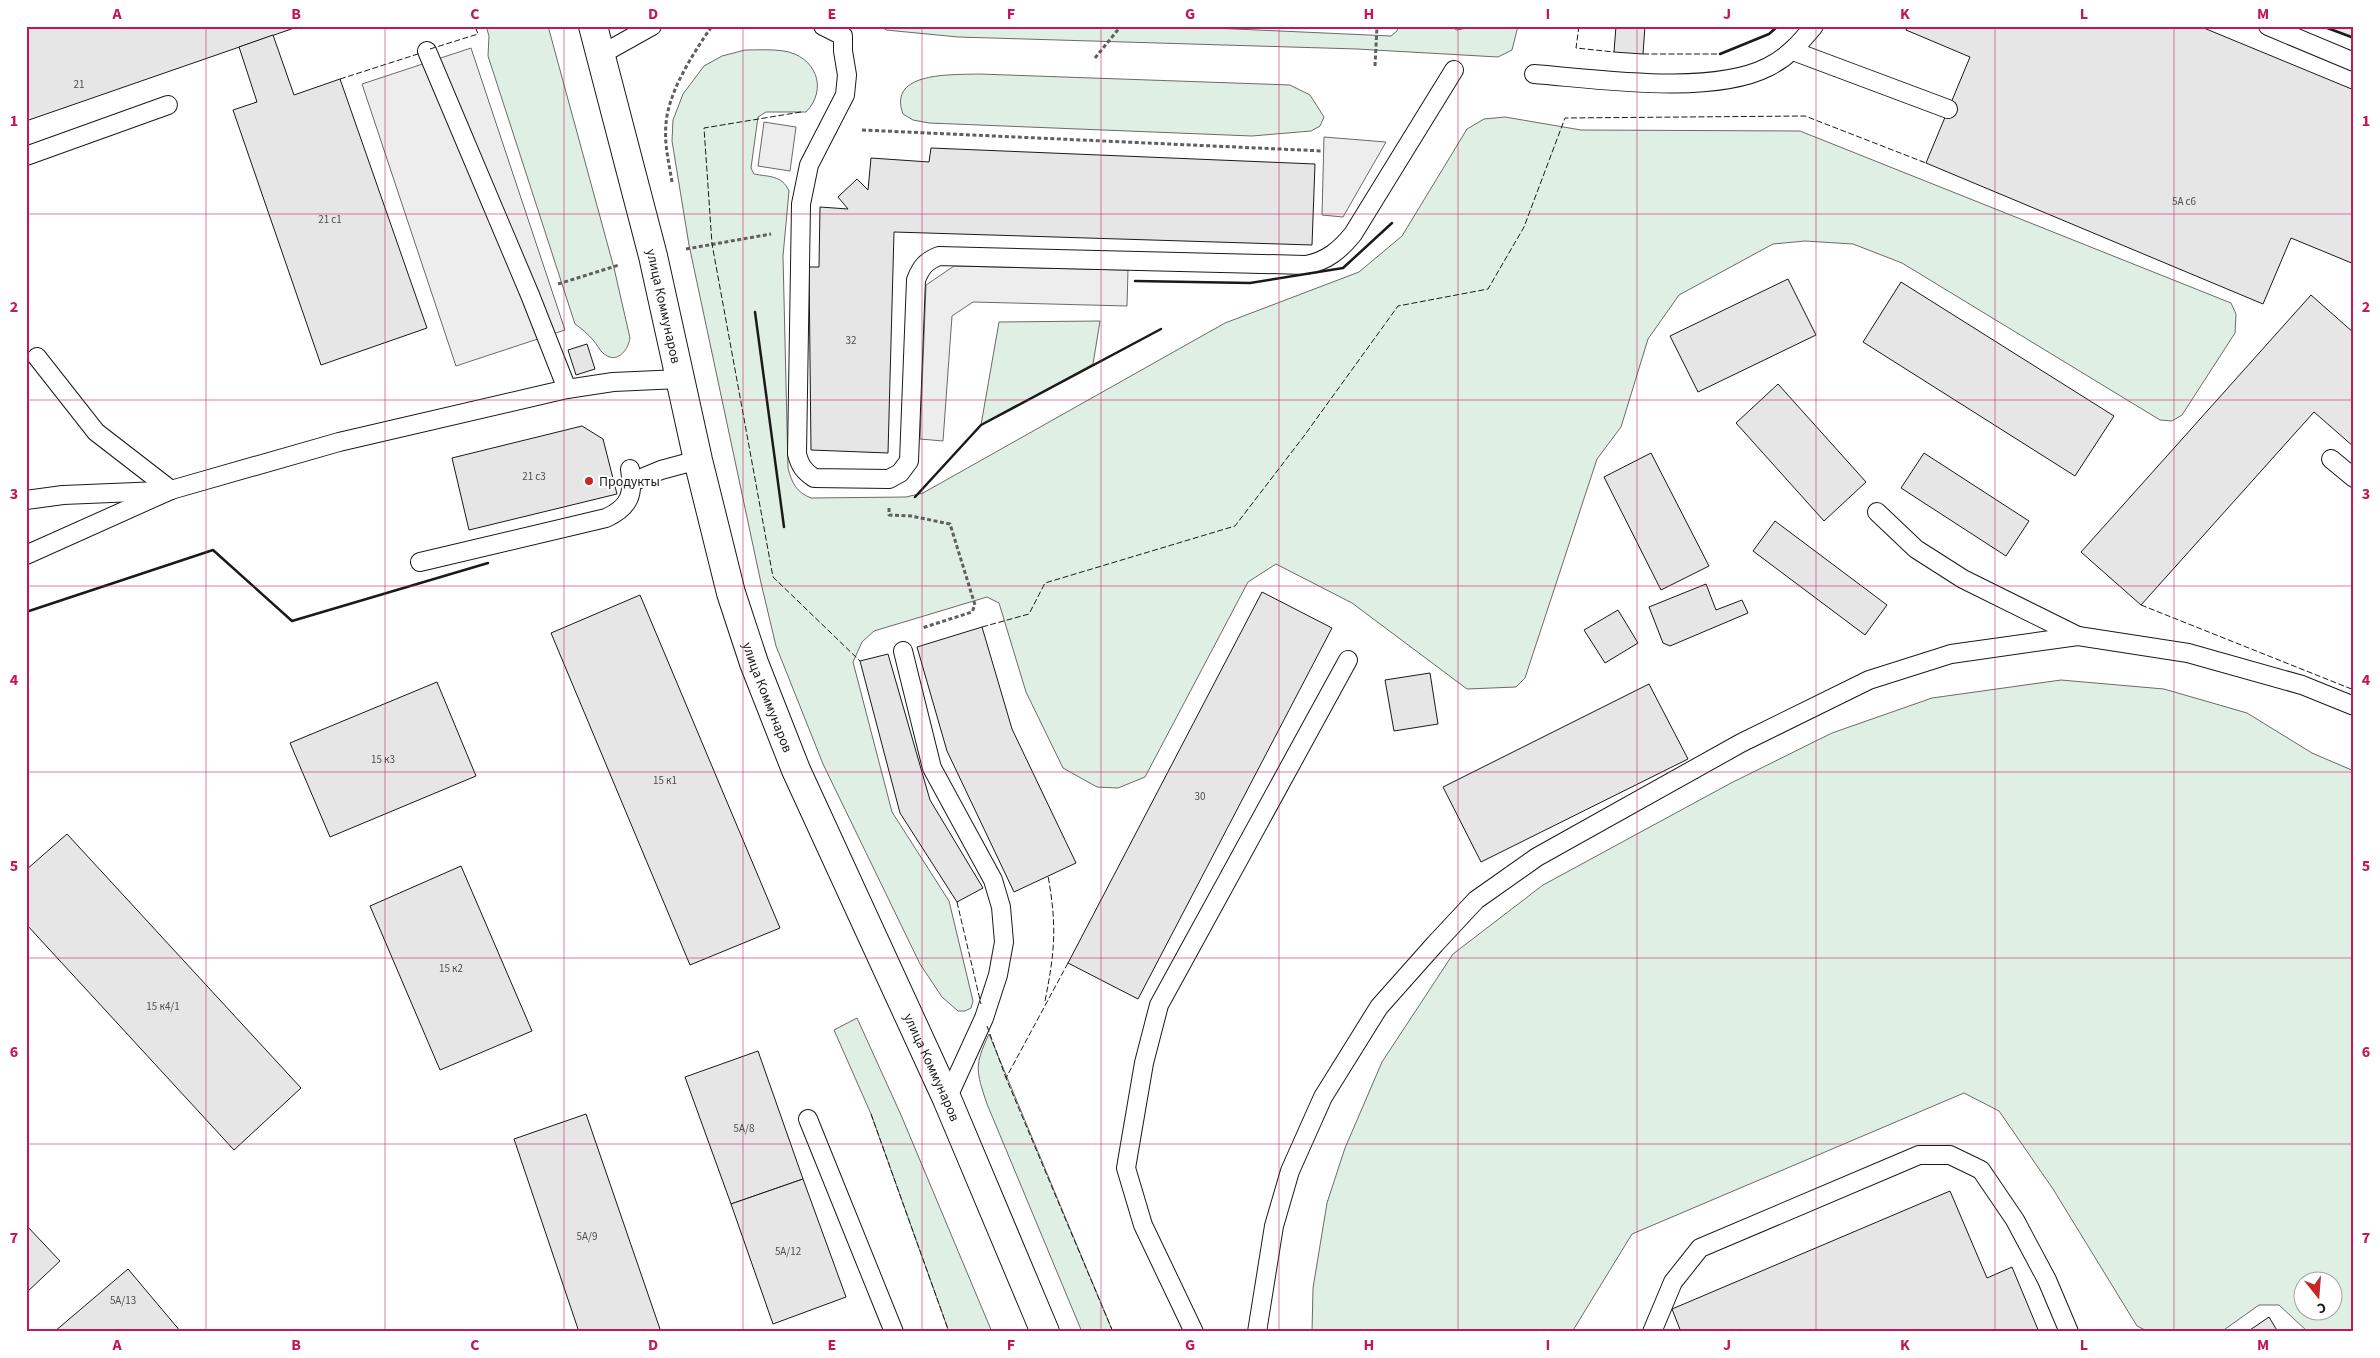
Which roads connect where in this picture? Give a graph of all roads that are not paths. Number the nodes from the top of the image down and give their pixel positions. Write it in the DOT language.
graph roads {
  1 [pos="593,26"];
  2 [pos="652,26"];
  3 [pos="823,26"];
  4 [pos="1814,26"];
  5 [pos="2268,26"];
  6 [pos="427,51"];
  7 [pos="1793,51"];
  8 [pos="602,54"];
  9 [pos="2354,62"];
  10 [pos="1454,70"];
  11 [pos="1534,74"];
  12 [pos="168,105"];
  13 [pos="1948,109"];
  14 [pos="26,156"];
  15 [pos="37,358"];
  16 [pos="680,379"];
  17 [pos="567,389"];
  18 [pos="2331,459"];
  19 [pos="698,460"];
  20 [pos="2354,478"];
  21 [pos="171,490"];
  22 [pos="26,500"];
  23 [pos="1877,512"];
  24 [pos="26,555"];
  25 [pos="420,562"];
  26 [pos="2078,636"];
  27 [pos="903,650"];
  28 [pos="1348,660"];
  29 [pos="2354,706"];
  30 [pos="947,1099"];
  31 [pos="808,1119"];
  32 [pos="894,1332"];
  33 [pos="1045,1332"];
  34 [pos="1194,1332"];
  35 [pos="1257,1332"];
  36 [pos="1652,1332"];
  37 [pos="2069,1332"];
  1 -- 8 [label="main road, улица Коммунаров"];
  2 -- 8 [label="lane"];
  3 -- 10 [label="lane"];
  4 -- 7 [label="lane"];
  5 -- 9 [label="lane"];
  6 -- 17 [label="lane"];
  7 -- 11 [label="lane"];
  7 -- 13 [label="lane"];
  8 -- 16 [label="main road, улица Коммунаров"];
  12 -- 14 [label="lane"];
  15 -- 21 [label="lane"];
  16 -- 17 [label="lane"];
  16 -- 19 [label="main road, улица Коммунаров"];
  17 -- 21 [label="lane"];
  18 -- 20 [label="lane"];
  19 -- 25 [label="lane"];
  19 -- 30 [label="main road, улица Коммунаров"];
  21 -- 22 [label="lane"];
  21 -- 24 [label="lane"];
  23 -- 26 [label="lane"];
  26 -- 29 [label="lane"];
  26 -- 35 [label="lane"];
  27 -- 30 [label="lane"];
  28 -- 34 [label="lane"];
  30 -- 33 [label="main road, улица Коммунаров"];
  31 -- 32 [label="lane"];
  36 -- 37 [label="lane"];
}
